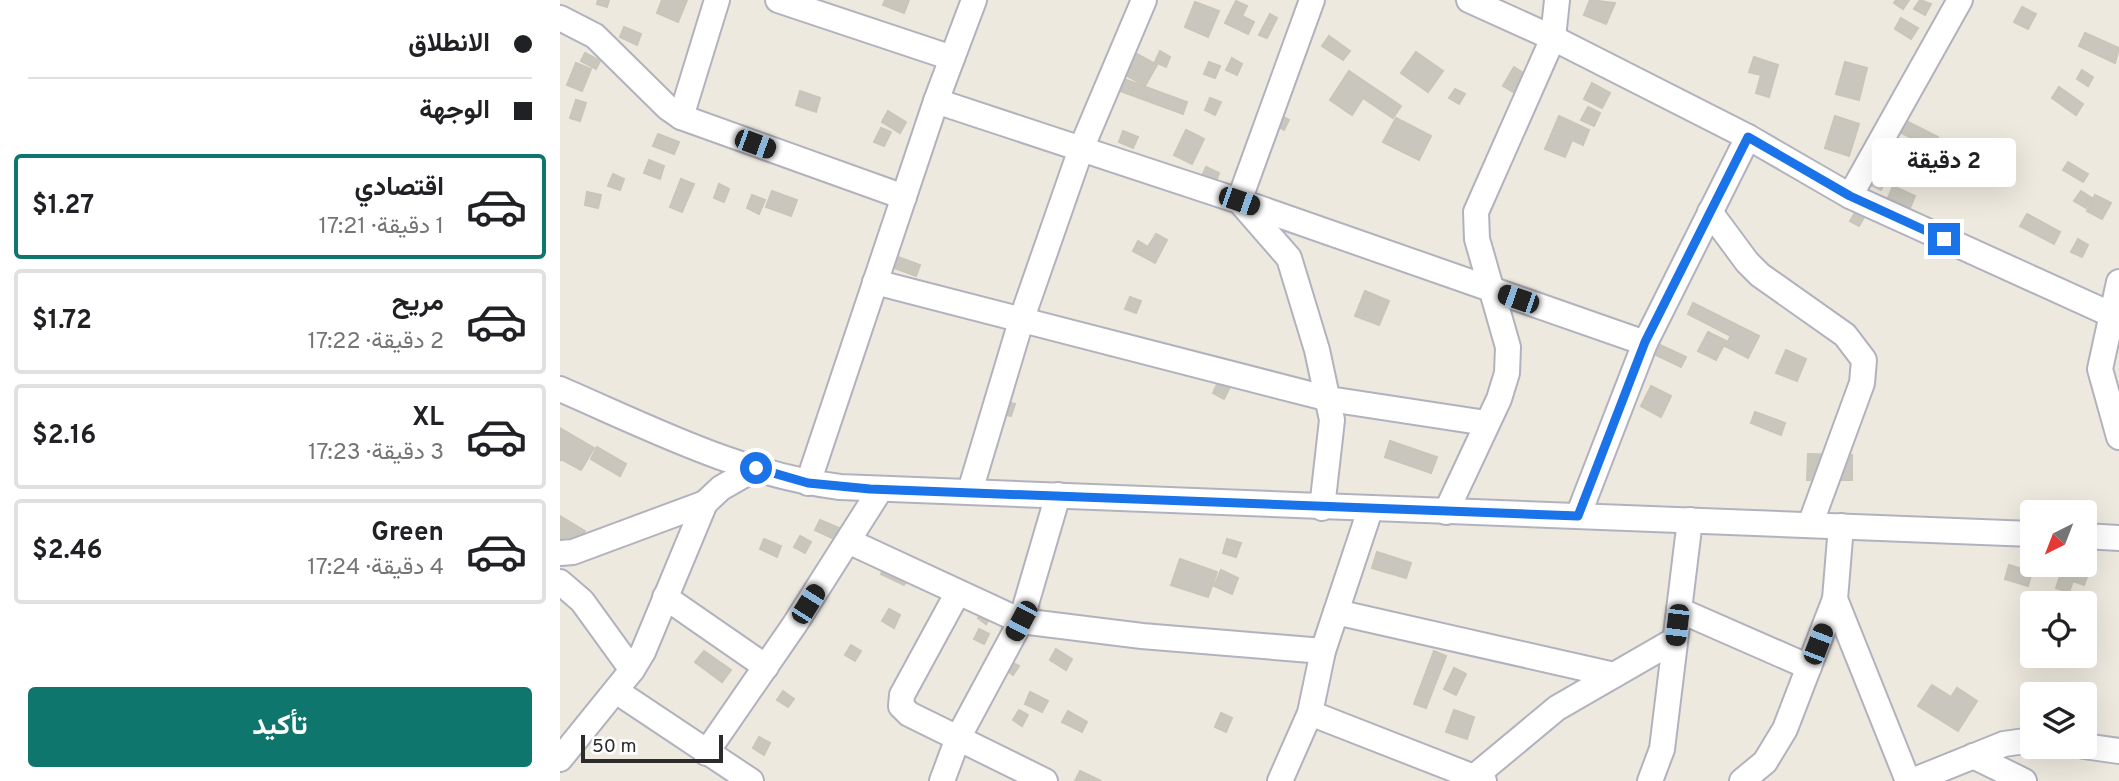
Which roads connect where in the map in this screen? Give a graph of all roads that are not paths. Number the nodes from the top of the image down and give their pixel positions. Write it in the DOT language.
graph roads {
  1 [pos="715,0"];
  2 [pos="778,0"];
  3 [pos="974,0"];
  4 [pos="1144,0"];
  5 [pos="1312,0"];
  6 [pos="1469,0"];
  7 [pos="1557,0"];
  8 [pos="1960,0"];
  9 [pos="837,9"];
  10 [pos="560,18"];
  11 [pos="1553,38"];
  12 [pos="952,58"];
  13 [pos="936,101"];
  14 [pos="681,117"];
  15 [pos="1748,137"];
  16 [pos="1081,149"];
  17 [pos="1850,196"];
  18 [pos="904,197"];
  19 [pos="1239,201"];
  20 [pos="1710,212"];
  21 [pos="874,282"];
  22 [pos="2119,282"];
  23 [pos="1492,291"];
  24 [pos="2110,314"];
  25 [pos="1022,317"];
  26 [pos="1645,342"];
  27 [pos="560,389"];
  28 [pos="1329,399"];
  29 [pos="1486,423"];
  30 [pos="2119,437"];
  31 [pos="756,468"];
  32 [pos="808,483"];
  33 [pos="880,489"];
  34 [pos="970,491"];
  35 [pos="1058,495"];
  36 [pos="705,503"];
  37 [pos="1322,508"];
  38 [pos="1370,510"];
  39 [pos="1446,513"];
  40 [pos="1578,516"];
  41 [pos="1690,520"];
  42 [pos="1810,525"];
  43 [pos="1841,526"];
  44 [pos="2020,533"];
  45 [pos="2097,537"];
  46 [pos="2119,538"];
  47 [pos="848,541"];
  48 [pos="560,553"];
  49 [pos="560,582"];
  50 [pos="957,594"];
  51 [pos="666,597"];
  52 [pos="1835,599"];
  53 [pos="1679,610"];
  54 [pos="1336,612"];
  55 [pos="1021,621"];
  56 [pos="1675,640"];
  57 [pos="1323,651"];
  58 [pos="766,667"];
  59 [pos="1809,667"];
  60 [pos="632,670"];
  61 [pos="1614,675"];
  62 [pos="616,691"];
  63 [pos="1311,713"];
  64 [pos="958,738"];
  65 [pos="2020,742"];
  66 [pos="2097,748"];
  67 [pos="2119,751"];
  68 [pos="706,752"];
  69 [pos="1973,756"];
  70 [pos="560,759"];
  71 [pos="1479,779"];
  72 [pos="751,781"];
  73 [pos="942,781"];
  74 [pos="1045,781"];
  75 [pos="1280,781"];
  76 [pos="1650,781"];
  77 [pos="1742,781"];
  78 [pos="1910,781"];
  79 [pos="2024,781"];
  1 -- 14 [label="street"];
  2 -- 9 [label="street"];
  3 -- 12 [label="street"];
  4 -- 16 [label="street"];
  5 -- 19 [label="street"];
  6 -- 11 [label="street"];
  7 -- 11 [label="street"];
  8 -- 17 [label="street"];
  9 -- 12 [label="street"];
  10 -- 14 [label="street"];
  11 -- 15 [label="street"];
  11 -- 23 [label="street"];
  12 -- 13 [label="street"];
  13 -- 16 [label="street"];
  13 -- 18 [label="street"];
  14 -- 18 [label="street"];
  15 -- 17 [label="street"];
  15 -- 20 [label="street"];
  16 -- 19 [label="street"];
  16 -- 25 [label="street"];
  17 -- 24 [label="street"];
  18 -- 21 [label="street"];
  19 -- 23 [label="street"];
  19 -- 28 [label="street"];
  20 -- 26 [label="street"];
  20 -- 42 [label="street"];
  21 -- 25 [label="street"];
  21 -- 32 [label="street"];
  22 -- 24 [label="street"];
  23 -- 26 [label="street"];
  23 -- 29 [label="street"];
  24 -- 30 [label="street"];
  25 -- 28 [label="street"];
  25 -- 34 [label="street"];
  26 -- 40 [label="street"];
  27 -- 31 [label="street"];
  28 -- 29 [label="street"];
  28 -- 37 [label="street"];
  29 -- 39 [label="street"];
  31 -- 32 [label="street"];
  31 -- 36 [label="street"];
  32 -- 33 [label="street"];
  33 -- 34 [label="street"];
  33 -- 47 [label="street"];
  34 -- 35 [label="street"];
  35 -- 37 [label="street"];
  35 -- 55 [label="street"];
  36 -- 48 [label="street"];
  36 -- 51 [label="street"];
  37 -- 38 [label="street"];
  38 -- 39 [label="street"];
  38 -- 54 [label="street"];
  39 -- 40 [label="street"];
  40 -- 41 [label="street"];
  41 -- 42 [label="street"];
  41 -- 53 [label="street"];
  42 -- 43 [label="street"];
  43 -- 44 [label="street"];
  43 -- 52 [label="street"];
  45 -- 46 [label="street"];
  47 -- 50 [label="street"];
  47 -- 58 [label="street"];
  49 -- 60 [label="street"];
  50 -- 55 [label="street"];
  50 -- 64 [label="street"];
  51 -- 58 [label="street"];
  51 -- 60 [label="street"];
  52 -- 59 [label="street"];
  52 -- 78 [label="street"];
  53 -- 56 [label="street"];
  53 -- 59 [label="street"];
  54 -- 57 [label="street"];
  54 -- 61 [label="street"];
  55 -- 57 [label="street"];
  55 -- 64 [label="street"];
  56 -- 61 [label="street"];
  56 -- 76 [label="street"];
  57 -- 63 [label="street"];
  58 -- 68 [label="street"];
  59 -- 77 [label="street"];
  60 -- 62 [label="street"];
  61 -- 71 [label="street"];
  62 -- 68 [label="street"];
  62 -- 70 [label="street"];
  63 -- 71 [label="street"];
  63 -- 75 [label="street"];
  64 -- 73 [label="street"];
  64 -- 74 [label="street"];
  65 -- 69 [label="street"];
  66 -- 67 [label="street"];
  68 -- 72 [label="street"];
  69 -- 78 [label="street"];
  69 -- 79 [label="street"];
}
